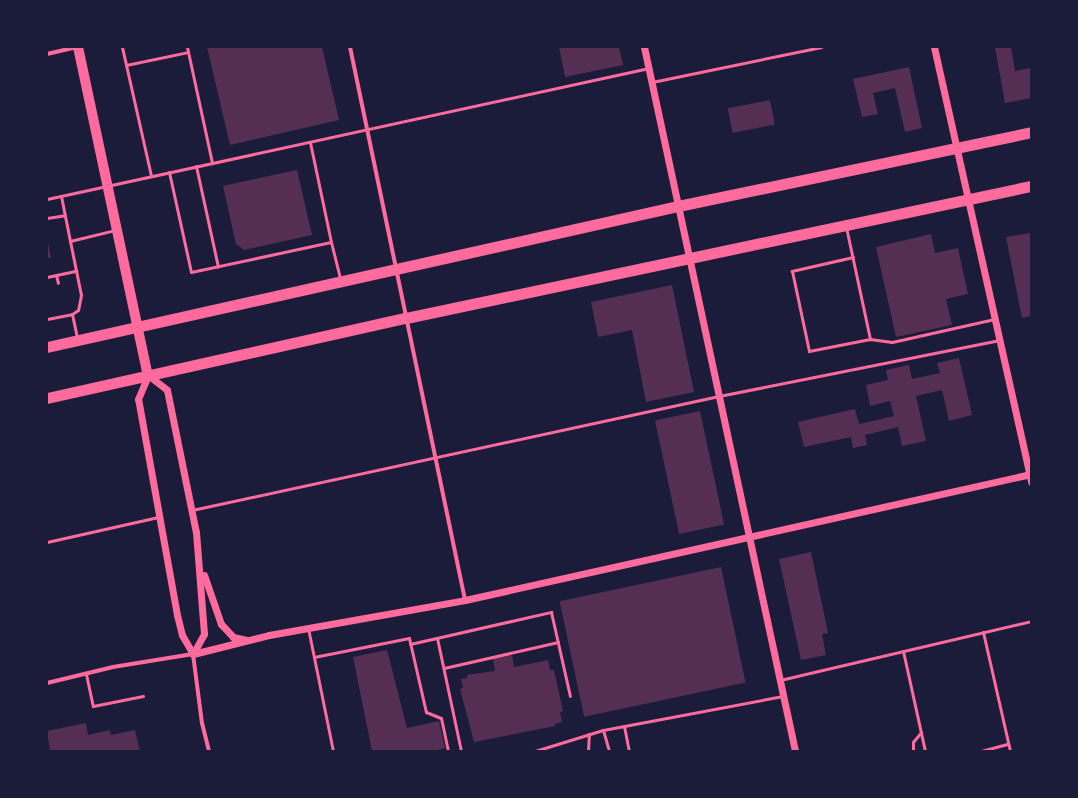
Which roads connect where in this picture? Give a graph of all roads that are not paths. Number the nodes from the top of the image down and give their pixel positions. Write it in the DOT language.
graph roads {
  1 [pos="79,47"];
  2 [pos="122,47"];
  3 [pos="187,47"];
  4 [pos="350,47"];
  5 [pos="644,47"];
  6 [pos="821,47"];
  7 [pos="934,47"];
  8 [pos="188,52"];
  9 [pos="47,54"];
  10 [pos="126,65"];
  11 [pos="648,68"];
  12 [pos="652,82"];
  13 [pos="368,129"];
  14 [pos="1031,132"];
  15 [pos="310,142"];
  16 [pos="956,148"];
  17 [pos="212,163"];
  18 [pos="196,166"];
  19 [pos="169,172"];
  20 [pos="151,176"];
  21 [pos="109,185"];
  22 [pos="1031,186"];
  23 [pos="61,196"];
  24 [pos="47,199"];
  25 [pos="967,201"];
  26 [pos="678,206"];
  27 [pos="65,214"];
  28 [pos="47,218"];
  29 [pos="846,226"];
  30 [pos="118,230"];
  31 [pos="70,241"];
  32 [pos="332,242"];
  33 [pos="853,257"];
  34 [pos="689,258"];
  35 [pos="218,267"];
  36 [pos="397,270"];
  37 [pos="76,271"];
  38 [pos="56,275"];
  39 [pos="47,277"];
  40 [pos="340,282"];
  41 [pos="58,283"];
  42 [pos="64,311"];
  43 [pos="72,314"];
  44 [pos="64,316"];
  45 [pos="406,318"];
  46 [pos="47,319"];
  47 [pos="994,319"];
  48 [pos="138,328"];
  49 [pos="870,339"];
  50 [pos="77,340"];
  51 [pos="998,340"];
  52 [pos="47,347"];
  53 [pos="148,375"];
  54 [pos="719,396"];
  55 [pos="47,398"];
  56 [pos="435,459"];
  57 [pos="1030,477"];
  58 [pos="192,510"];
  59 [pos="158,517"];
  60 [pos="749,538"];
  61 [pos="47,542"];
  62 [pos="199,560"];
  63 [pos="465,600"];
  64 [pos="1031,621"];
  65 [pos="308,628"];
  66 [pos="983,632"];
  67 [pos="437,638"];
  68 [pos="249,641"];
  69 [pos="558,642"];
  70 [pos="410,644"];
  71 [pos="904,651"];
  72 [pos="193,654"];
  73 [pos="314,657"];
  74 [pos="444,668"];
  75 [pos="86,674"];
  76 [pos="780,680"];
  77 [pos="47,683"];
  78 [pos="144,696"];
  79 [pos="570,696"];
  80 [pos="783,696"];
  81 [pos="624,726"];
  82 [pos="603,730"];
  83 [pos="921,732"];
  84 [pos="589,734"];
  85 [pos="1008,744"];
  86 [pos="913,749"];
  87 [pos="209,751"];
  88 [pos="333,751"];
  89 [pos="448,751"];
  90 [pos="461,751"];
  91 [pos="535,751"];
  92 [pos="588,751"];
  93 [pos="609,751"];
  94 [pos="629,751"];
  95 [pos="795,751"];
  96 [pos="925,751"];
  97 [pos="981,751"];
  98 [pos="1010,751"];
  1 -- 9 [label="street"];
  1 -- 21 [label="main road"];
  2 -- 10 [label="lane"];
  3 -- 8 [label="lane"];
  4 -- 13 [label="street"];
  5 -- 11 [label="street"];
  6 -- 12 [label="lane"];
  7 -- 16 [label="street"];
  8 -- 10 [label="lane"];
  8 -- 17 [label="lane"];
  10 -- 20 [label="lane"];
  11 -- 12 [label="street"];
  11 -- 13 [label="lane"];
  12 -- 26 [label="street"];
  13 -- 15 [label="lane"];
  13 -- 36 [label="street"];
  14 -- 16 [label="highway"];
  15 -- 17 [label="lane"];
  15 -- 32 [label="lane"];
  16 -- 25 [label="street"];
  16 -- 26 [label="highway"];
  17 -- 18 [label="lane"];
  18 -- 19 [label="lane"];
  18 -- 35 [label="lane"];
  19 -- 20 [label="lane"];
  19 -- 35 [label="lane"];
  20 -- 21 [label="lane"];
  21 -- 23 [label="lane"];
  21 -- 30 [label="main road"];
  22 -- 25 [label="highway"];
  23 -- 24 [label="lane"];
  23 -- 27 [label="lane"];
  25 -- 29 [label="highway"];
  25 -- 47 [label="street"];
  26 -- 34 [label="street"];
  26 -- 36 [label="highway"];
  27 -- 28 [label="lane"];
  27 -- 31 [label="lane"];
  29 -- 33 [label="lane"];
  29 -- 34 [label="highway"];
  30 -- 31 [label="lane"];
  30 -- 48 [label="main road"];
  31 -- 37 [label="lane"];
  32 -- 35 [label="lane"];
  32 -- 40 [label="lane"];
  33 -- 49 [label="lane"];
  33 -- 49 [label="lane"];
  34 -- 45 [label="highway"];
  34 -- 54 [label="street"];
  36 -- 40 [label="highway"];
  36 -- 45 [label="street"];
  37 -- 38 [label="lane"];
  37 -- 43 [label="lane"];
  38 -- 39 [label="lane"];
  38 -- 41 [label="lane"];
  40 -- 48 [label="highway"];
  42 -- 44 [label="lane"];
  43 -- 44 [label="lane"];
  43 -- 50 [label="lane"];
  44 -- 46 [label="lane"];
  45 -- 53 [label="highway"];
  45 -- 56 [label="street"];
  47 -- 49 [label="lane"];
  47 -- 51 [label="street"];
  48 -- 50 [label="highway"];
  48 -- 53 [label="main road"];
  50 -- 52 [label="highway"];
  51 -- 54 [label="lane"];
  51 -- 57 [label="street"];
  53 -- 55 [label="highway"];
  53 -- 58 [label="street"];
  53 -- 59 [label="street"];
  54 -- 56 [label="lane"];
  54 -- 60 [label="street"];
  56 -- 58 [label="lane"];
  56 -- 63 [label="street"];
  57 -- 60 [label="street"];
  58 -- 62 [label="street"];
  59 -- 61 [label="lane"];
  59 -- 72 [label="street"];
  60 -- 63 [label="street"];
  60 -- 76 [label="street"];
  62 -- 68 [label="street"];
  62 -- 72 [label="street"];
  63 -- 65 [label="street"];
  64 -- 66 [label="lane"];
  65 -- 68 [label="street"];
  65 -- 73 [label="lane"];
  66 -- 71 [label="lane"];
  66 -- 85 [label="lane"];
  67 -- 69 [label="lane"];
  67 -- 70 [label="lane"];
  67 -- 74 [label="lane"];
  68 -- 72 [label="street"];
  69 -- 74 [label="lane"];
  69 -- 79 [label="lane"];
  70 -- 73 [label="lane"];
  70 -- 89 [label="lane"];
  71 -- 76 [label="lane"];
  71 -- 83 [label="lane"];
  72 -- 75 [label="street"];
  72 -- 87 [label="street"];
  73 -- 88 [label="lane"];
  74 -- 90 [label="lane"];
  75 -- 77 [label="street"];
  75 -- 78 [label="lane"];
  76 -- 80 [label="street"];
  80 -- 81 [label="lane"];
  80 -- 95 [label="street"];
  81 -- 82 [label="lane"];
  81 -- 94 [label="lane"];
  82 -- 84 [label="lane"];
  82 -- 93 [label="lane"];
  83 -- 86 [label="lane"];
  83 -- 96 [label="lane"];
  84 -- 91 [label="lane"];
  84 -- 92 [label="lane"];
  85 -- 97 [label="lane"];
  85 -- 98 [label="lane"];
}
